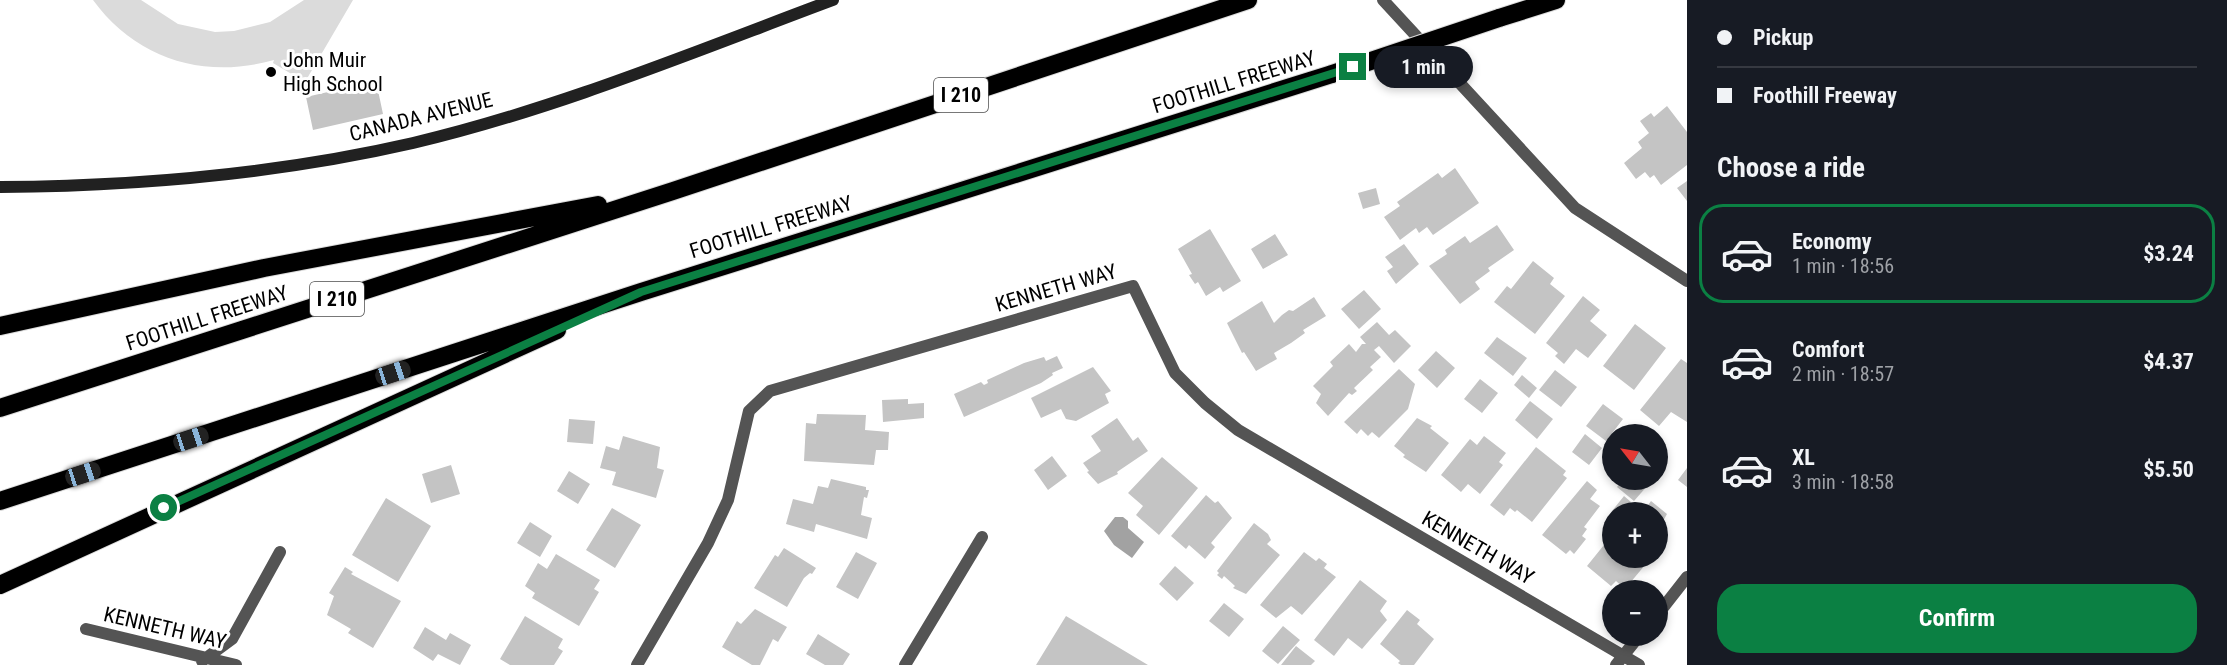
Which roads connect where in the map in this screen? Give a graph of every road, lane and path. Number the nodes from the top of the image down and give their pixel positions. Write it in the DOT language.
graph roads {
  1 [pos="833,0"];
  2 [pos="1248,0"];
  3 [pos="1383,0"];
  4 [pos="1556,0"];
  5 [pos="0,188"];
  6 [pos="673,191"];
  7 [pos="1687,281"];
  8 [pos="641,292"];
  9 [pos="0,326"];
  10 [pos="0,408"];
  11 [pos="0,501"];
  12 [pos="982,537"];
  13 [pos="280,552"];
  14 [pos="1687,577"];
  15 [pos="0,585"];
  16 [pos="1668,601"];
  17 [pos="86,629"];
  18 [pos="1631,646"];
  19 [pos="1620,660"];
  20 [pos="202,662"];
  21 [pos="236,665"];
  22 [pos="638,665"];
  23 [pos="905,665"];
  24 [pos="1639,665"];
  1 -- 5 [label="street, CANADA AVENUE"];
  2 -- 6 [label="highway, FOOTHILL FREEWAY / I 210"];
  3 -- 7 [label="street"];
  4 -- 8 [label="highway, FOOTHILL FREEWAY, bridge"];
  6 -- 9 [label="highway"];
  6 -- 10 [label="highway, FOOTHILL FREEWAY / I 210"];
  8 -- 11 [label="highway, FOOTHILL FREEWAY"];
  8 -- 15 [label="highway"];
  12 -- 23 [label="street"];
  13 -- 20 [label="street"];
  14 -- 16 [label="street"];
  17 -- 20 [label="street, KENNETH WAY"];
  18 -- 19 [label="street"];
  19 -- 22 [label="street, KENNETH WAY"];
  19 -- 24 [label="street, KENNETH WAY"];
  20 -- 21 [label="street, KENNETH WAY"];
}
